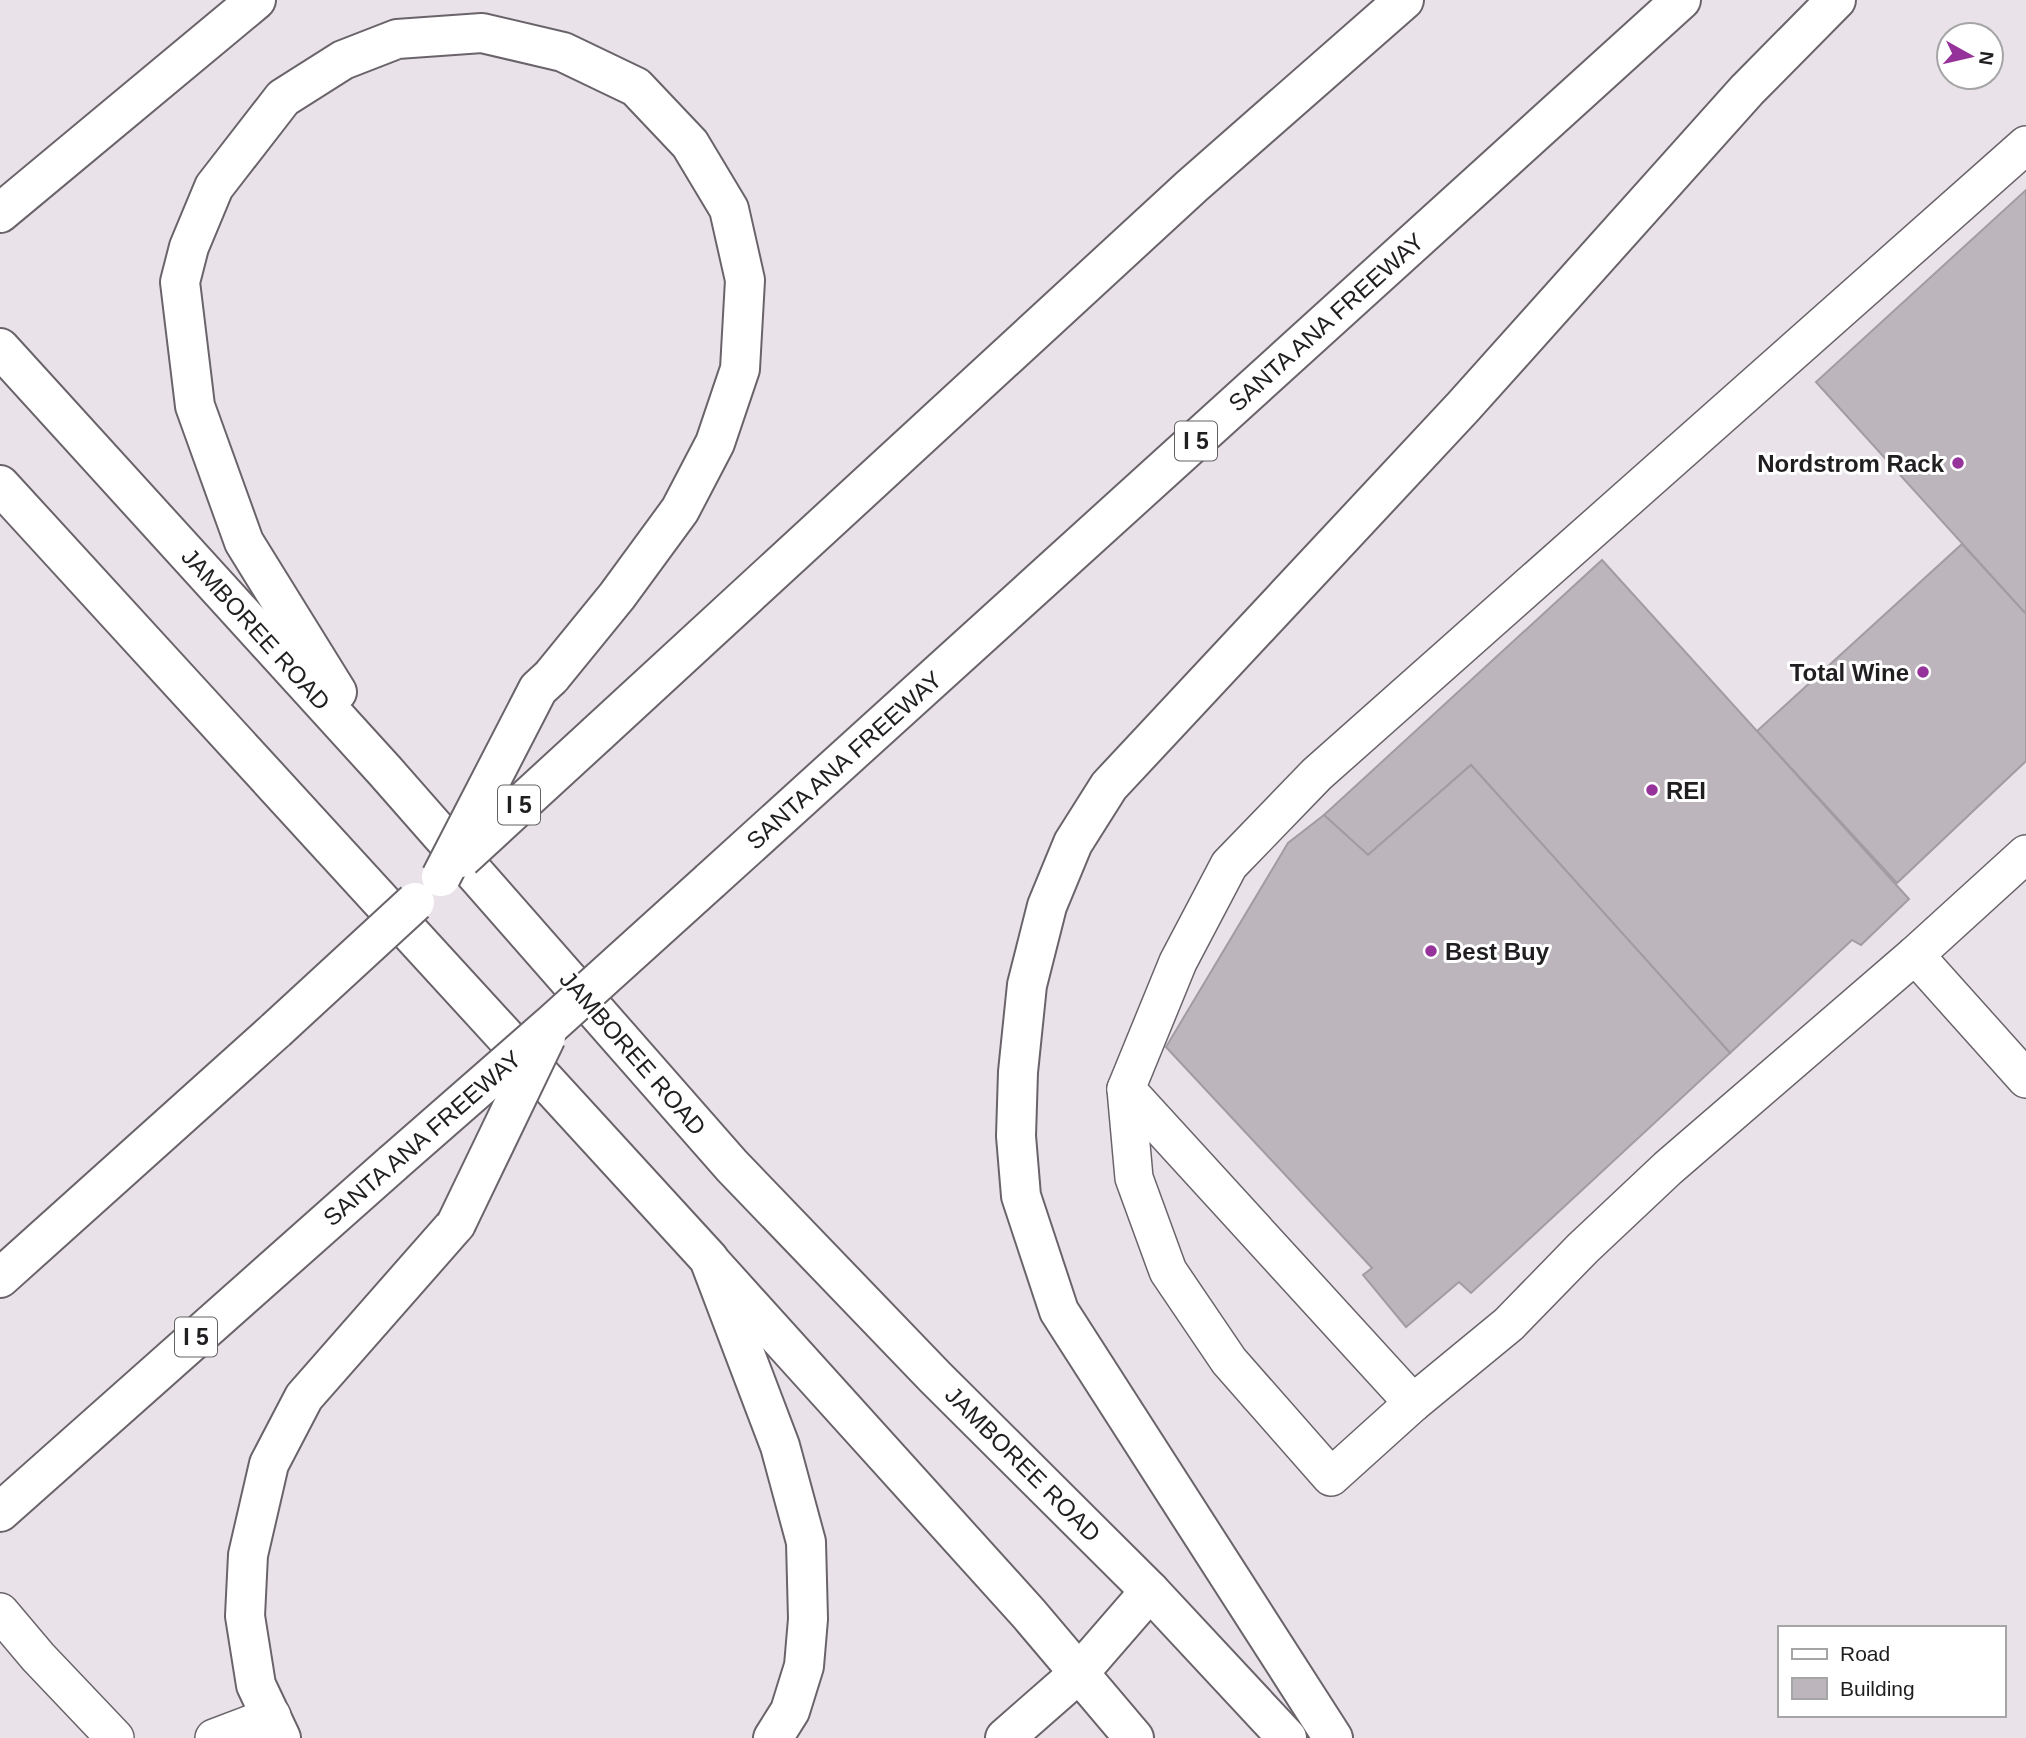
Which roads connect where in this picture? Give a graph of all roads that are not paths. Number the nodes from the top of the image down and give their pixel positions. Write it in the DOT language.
graph roads {
  1 [pos="256,0"];
  2 [pos="1404,0"];
  3 [pos="1681,0"];
  4 [pos="1836,0"];
  5 [pos="2026,145"];
  6 [pos="0,213"];
  7 [pos="0,348"];
  8 [pos="0,485"];
  9 [pos="386,771"];
  10 [pos="2026,854"];
  11 [pos="441,877"];
  12 [pos="1915,955"];
  13 [pos="553,1023"];
  14 [pos="2026,1079"];
  15 [pos="1126,1088"];
  16 [pos="709,1259"];
  17 [pos="0,1278"];
  18 [pos="1413,1403"];
  19 [pos="0,1512"];
  20 [pos="1150,1591"];
  21 [pos="0,1612"];
  22 [pos="1078,1675"];
  23 [pos="276,1727"];
  24 [pos="115,1738"];
  25 [pos="214,1738"];
  26 [pos="773,1738"];
  27 [pos="1006,1738"];
  28 [pos="1134,1738"];
  29 [pos="1287,1738"];
  30 [pos="1333,1738"];
  1 -- 6 [label="main road"];
  2 -- 11 [label="main road, I 5, bridge"];
  3 -- 13 [label="main road, SANTA ANA FREEWAY / I 5, bridge"];
  4 -- 30 [label="main road"];
  5 -- 15 [label="lane"];
  7 -- 9 [label="main road, JAMBOREE ROAD"];
  8 -- 16 [label="main road"];
  9 -- 11 [label="main road, bridge"];
  9 -- 20 [label="main road, JAMBOREE ROAD"];
  10 -- 12 [label="lane"];
  11 -- 17 [label="main road, I 5, bridge"];
  12 -- 14 [label="lane"];
  12 -- 18 [label="lane"];
  13 -- 19 [label="main road, SANTA ANA FREEWAY / I 5, bridge"];
  13 -- 23 [label="main road, bridge"];
  15 -- 18 [label="lane"];
  15 -- 18 [label="lane"];
  16 -- 22 [label="main road"];
  16 -- 26 [label="main road"];
  20 -- 22 [label="main road"];
  20 -- 29 [label="main road, JAMBOREE ROAD"];
  21 -- 24 [label="lane"];
  22 -- 27 [label="main road"];
  22 -- 28 [label="main road"];
  23 -- 25 [label="lane"];
}
